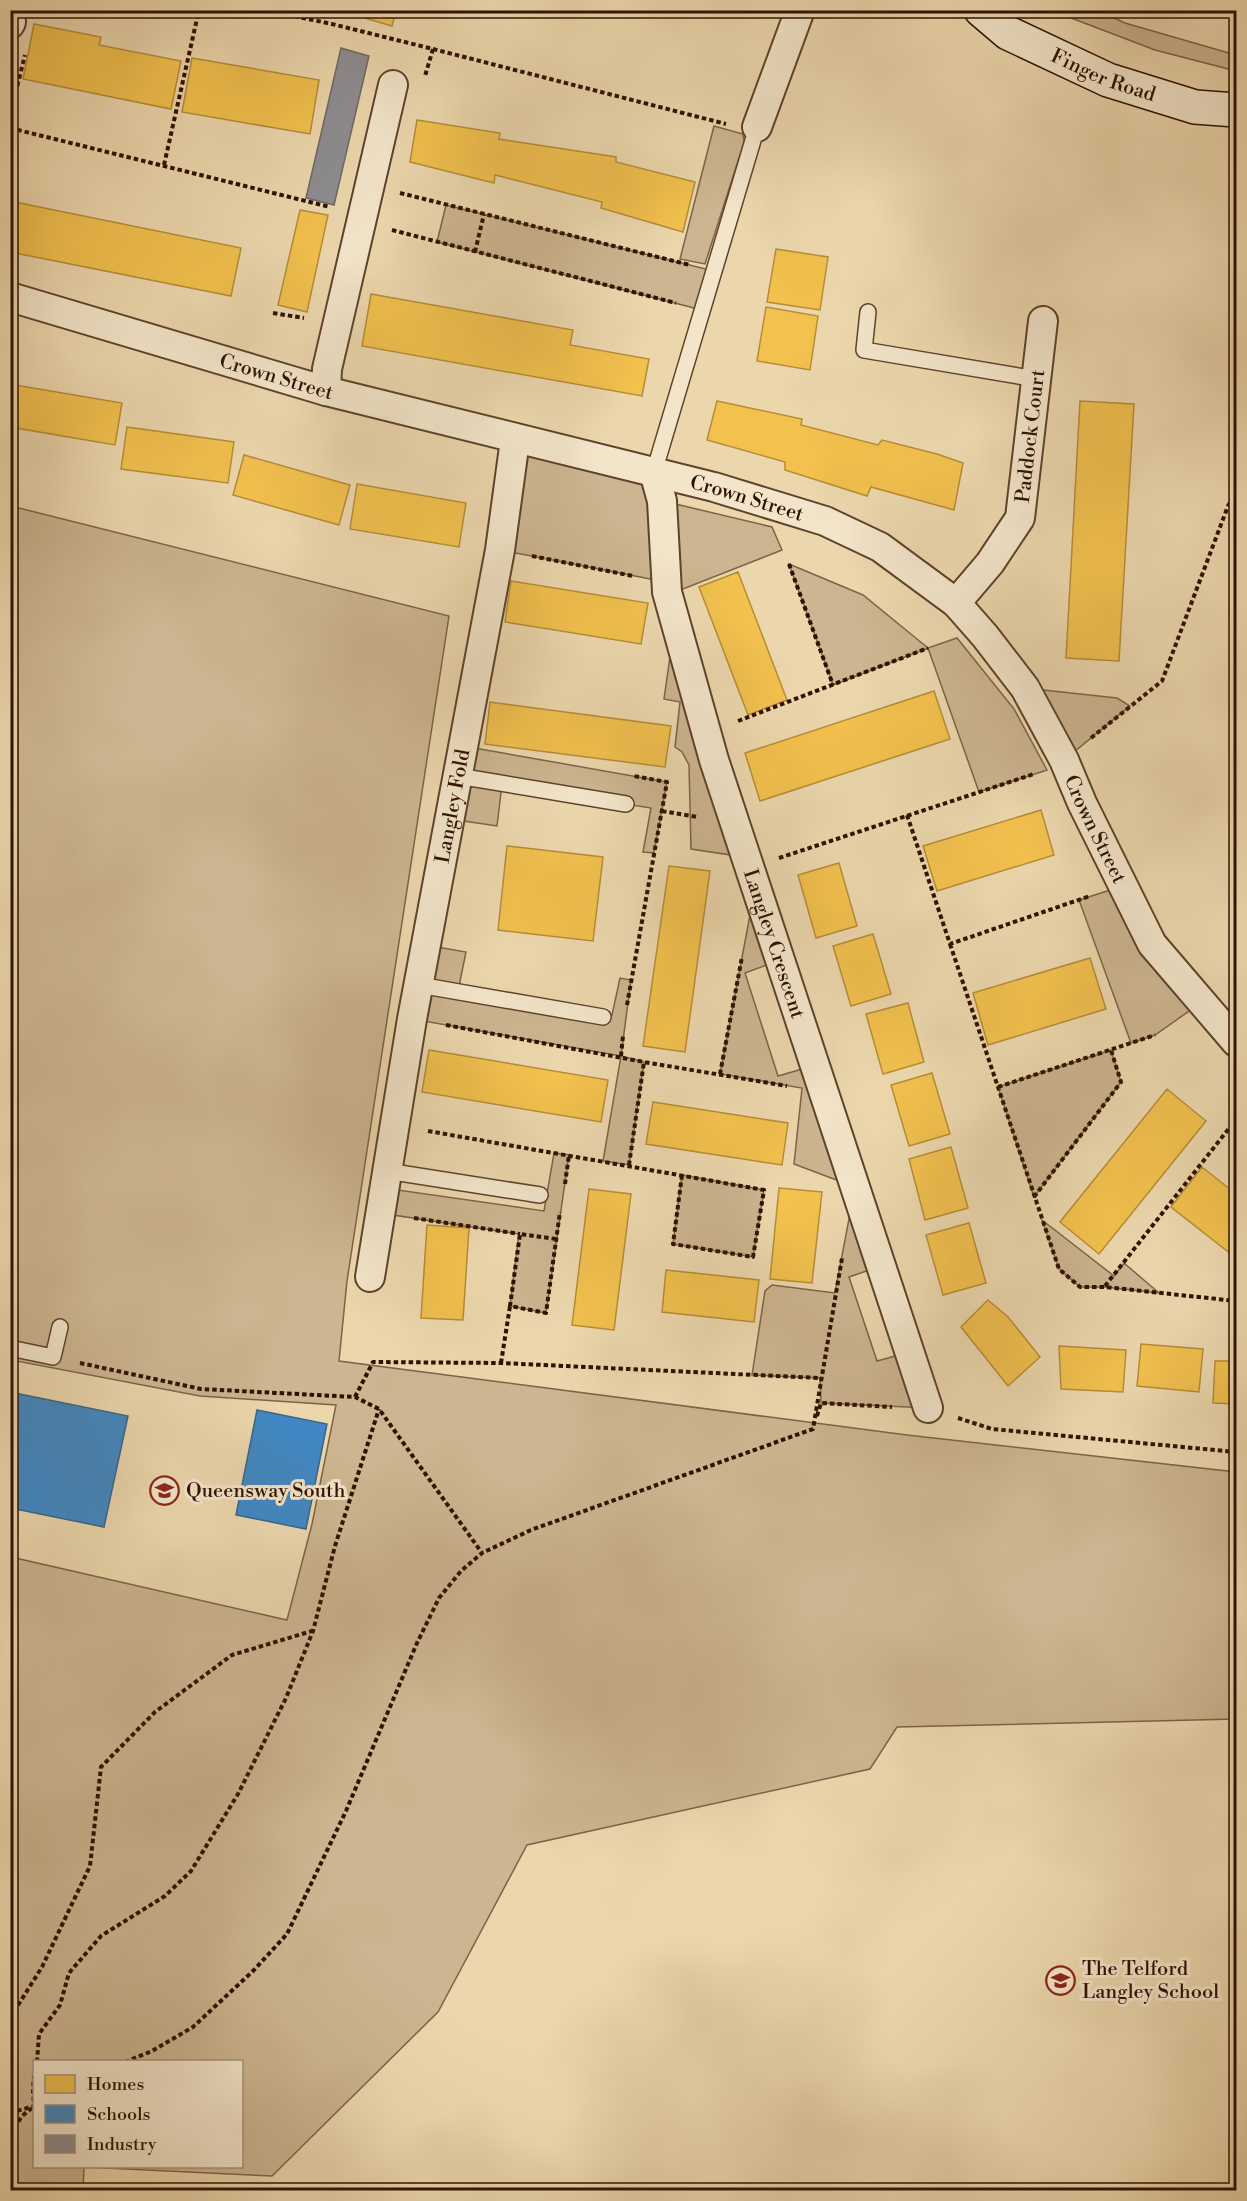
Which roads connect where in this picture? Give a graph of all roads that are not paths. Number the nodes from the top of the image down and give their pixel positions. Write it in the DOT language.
graph roads {
  1 [pos="800,10"];
  2 [pos="981,10"];
  3 [pos="393,85"];
  4 [pos="1236,110"];
  5 [pos="756,130"];
  6 [pos="10,297"];
  7 [pos="868,312"];
  8 [pos="1043,321"];
  9 [pos="1036,379"];
  10 [pos="326,392"];
  11 [pos="514,440"];
  12 [pos="654,472"];
  13 [pos="956,603"];
  14 [pos="458,776"];
  15 [pos="626,804"];
  16 [pos="419,985"];
  17 [pos="603,1017"];
  18 [pos="1236,1042"];
  19 [pos="387,1172"];
  20 [pos="540,1195"];
  21 [pos="370,1277"];
  22 [pos="60,1327"];
  23 [pos="10,1348"];
  24 [pos="928,1408"];
  1 -- 5 [label="street"];
  2 -- 4 [label="main road, Finger Road"];
  3 -- 10 [label="street"];
  5 -- 12 [label="lane"];
  6 -- 10 [label="street, Crown Street"];
  7 -- 9 [label="lane"];
  8 -- 9 [label="street, Paddock Court"];
  9 -- 13 [label="street, Paddock Court"];
  10 -- 11 [label="street, Crown Street"];
  11 -- 12 [label="street, Crown Street"];
  11 -- 14 [label="street, Langley Fold"];
  12 -- 13 [label="street, Crown Street"];
  12 -- 24 [label="street, Langley Crescent"];
  13 -- 18 [label="street, Crown Street"];
  14 -- 15 [label="lane"];
  14 -- 16 [label="street, Langley Fold"];
  16 -- 17 [label="lane"];
  16 -- 19 [label="street, Langley Fold"];
  19 -- 20 [label="lane"];
  19 -- 21 [label="street, Langley Fold"];
  22 -- 23 [label="lane"];
}
